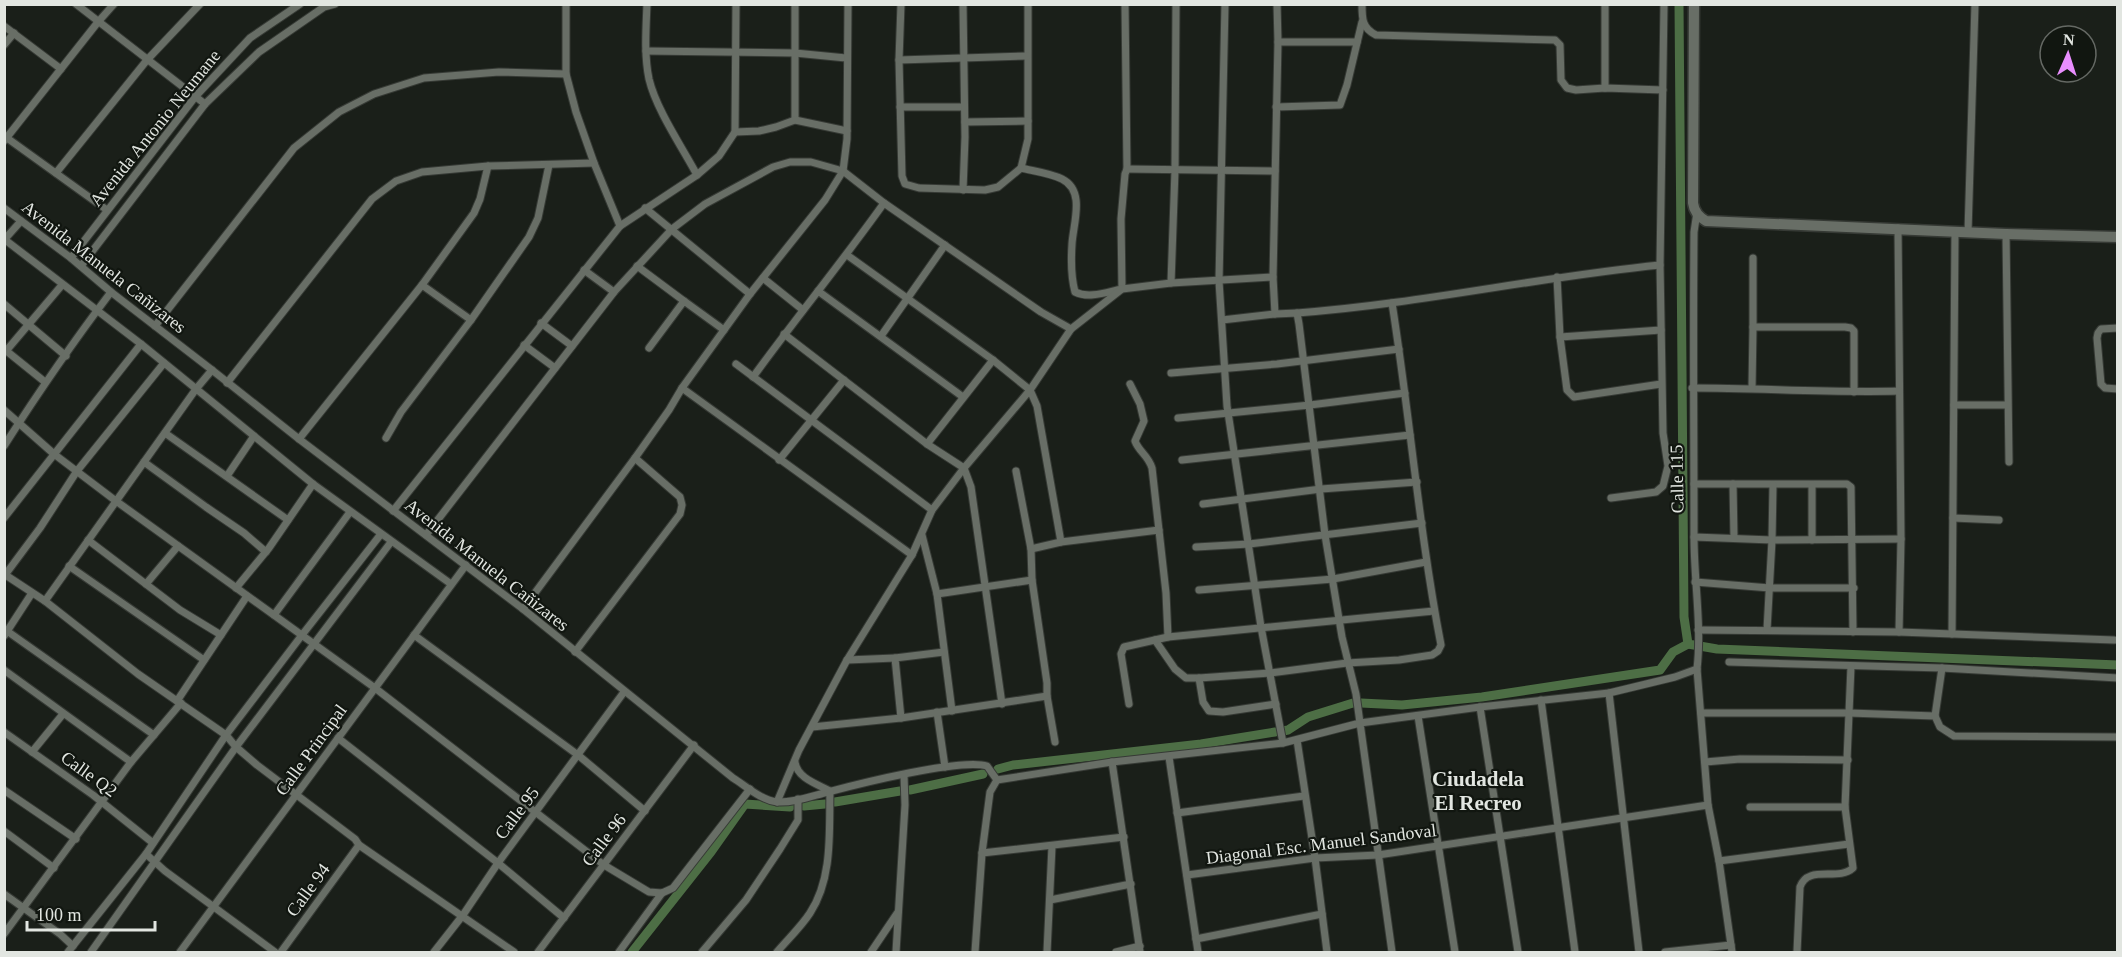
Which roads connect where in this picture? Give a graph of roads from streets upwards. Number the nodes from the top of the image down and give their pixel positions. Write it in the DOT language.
graph roads {
  1 [pos="76,4"];
  2 [pos="114,4"];
  3 [pos="200,4"];
  4 [pos="300,4"];
  5 [pos="334,4"];
  6 [pos="566,4"];
  7 [pos="647,4"];
  8 [pos="736,4"];
  9 [pos="795,4"];
  10 [pos="848,4"];
  11 [pos="901,4"];
  12 [pos="963,4"];
  13 [pos="1028,4"];
  14 [pos="1125,4"];
  15 [pos="1176,4"];
  16 [pos="1225,4"];
  17 [pos="1277,4"];
  18 [pos="1362,4"];
  19 [pos="1605,4"];
  20 [pos="1664,4"];
  21 [pos="1694,4"];
  22 [pos="1975,4"];
  23 [pos="323,6"];
  24 [pos="98,22"];
  25 [pos="1362,22"];
  26 [pos="4,26"];
  27 [pos="14,33"];
  28 [pos="1278,42"];
  29 [pos="1357,42"];
  30 [pos="4,45"];
  31 [pos="646,51"];
  32 [pos="735,53"];
  33 [pos="795,53"];
  34 [pos="1027,56"];
  35 [pos="846,58"];
  36 [pos="963,58"];
  37 [pos="147,60"];
  38 [pos="899,60"];
  39 [pos="61,69"];
  40 [pos="566,74"];
  41 [pos="1605,88"];
  42 [pos="1663,90"];
  43 [pos="195,97"];
  44 [pos="205,104"];
  45 [pos="900,107"];
  46 [pos="964,107"];
  47 [pos="1276,107"];
  48 [pos="795,120"];
  49 [pos="1028,121"];
  50 [pos="965,123"];
  51 [pos="847,131"];
  52 [pos="735,132"];
  53 [pos="6,140"];
  54 [pos="594,163"];
  55 [pos="549,165"];
  56 [pos="488,166"];
  57 [pos="1021,168"];
  58 [pos="1127,169"];
  59 [pos="1174,170"];
  60 [pos="843,171"];
  61 [pos="1275,171"];
  62 [pos="1222,172"];
  63 [pos="56,173"];
  64 [pos="697,175"];
  65 [pos="963,190"];
  66 [pos="884,202"];
  67 [pos="4,208"];
  68 [pos="645,208"];
  69 [pos="107,210"];
  70 [pos="1697,213"];
  71 [pos="19,224"];
  72 [pos="620,226"];
  73 [pos="1898,228"];
  74 [pos="672,229"];
  75 [pos="1955,232"];
  76 [pos="1968,232"];
  77 [pos="2006,234"];
  78 [pos="2118,237"];
  79 [pos="6,239"];
  80 [pos="945,245"];
  81 [pos="847,255"];
  82 [pos="71,258"];
  83 [pos="1753,258"];
  84 [pos="1660,265"];
  85 [pos="81,266"];
  86 [pos="637,266"];
  87 [pos="584,270"];
  88 [pos="1272,277"];
  89 [pos="1557,277"];
  90 [pos="763,278"];
  91 [pos="1219,281"];
  92 [pos="1171,283"];
  93 [pos="62,285"];
  94 [pos="422,285"];
  95 [pos="1122,290"];
  96 [pos="818,291"];
  97 [pos="614,292"];
  98 [pos="750,294"];
  99 [pos="109,295"];
  100 [pos="908,299"];
  101 [pos="684,301"];
  102 [pos="1392,303"];
  103 [pos="4,304"];
  104 [pos="98,310"];
  105 [pos="803,310"];
  106 [pos="1297,313"];
  107 [pos="1275,314"];
  108 [pos="471,320"];
  109 [pos="1222,320"];
  110 [pos="541,323"];
  111 [pos="29,324"];
  112 [pos="155,327"];
  113 [pos="1753,327"];
  114 [pos="2118,328"];
  115 [pos="1071,329"];
  116 [pos="724,330"];
  117 [pos="1661,330"];
  118 [pos="784,334"];
  119 [pos="880,336"];
  120 [pos="1560,338"];
  121 [pos="141,344"];
  122 [pos="524,345"];
  123 [pos="572,346"];
  124 [pos="649,348"];
  125 [pos="1399,349"];
  126 [pos="5,350"];
  127 [pos="66,356"];
  128 [pos="993,360"];
  129 [pos="1305,361"];
  130 [pos="164,363"];
  131 [pos="736,364"];
  132 [pos="555,368"];
  133 [pos="1225,369"];
  134 [pos="210,372"];
  135 [pos="1171,373"];
  136 [pos="753,377"];
  137 [pos="844,380"];
  138 [pos="45,382"];
  139 [pos="227,383"];
  140 [pos="1130,384"];
  141 [pos="1661,384"];
  142 [pos="197,387"];
  143 [pos="682,388"];
  144 [pos="1692,388"];
  145 [pos="1752,388"];
  146 [pos="2118,389"];
  147 [pos="1030,390"];
  148 [pos="1899,391"];
  149 [pos="1854,392"];
  150 [pos="1406,393"];
  151 [pos="963,397"];
  152 [pos="1310,405"];
  153 [pos="1954,405"];
  154 [pos="2007,405"];
  155 [pos="4,410"];
  156 [pos="1228,413"];
  157 [pos="1178,418"];
  158 [pos="811,420"];
  159 [pos="19,423"];
  160 [pos="165,433"];
  161 [pos="1410,435"];
  162 [pos="254,436"];
  163 [pos="386,438"];
  164 [pos="299,439"];
  165 [pos="927,444"];
  166 [pos="4,446"];
  167 [pos="1315,446"];
  168 [pos="54,454"];
  169 [pos="1235,456"];
  170 [pos="635,458"];
  171 [pos="779,460"];
  172 [pos="1182,460"];
  173 [pos="144,462"];
  174 [pos="2009,462"];
  175 [pos="964,468"];
  176 [pos="77,471"];
  177 [pos="1016,471"];
  178 [pos="227,476"];
  179 [pos="1417,482"];
  180 [pos="1694,483"];
  181 [pos="313,484"];
  182 [pos="1733,484"];
  183 [pos="1773,485"];
  184 [pos="1812,485"];
  185 [pos="1321,489"];
  186 [pos="1611,498"];
  187 [pos="1242,500"];
  188 [pos="116,501"];
  189 [pos="1203,504"];
  190 [pos="932,510"];
  191 [pos="393,511"];
  192 [pos="350,512"];
  193 [pos="4,518"];
  194 [pos="1953,518"];
  195 [pos="288,519"];
  196 [pos="1999,520"];
  197 [pos="1422,523"];
  198 [pos="1159,530"];
  199 [pos="381,534"];
  200 [pos="426,535"];
  201 [pos="922,535"];
  202 [pos="1325,535"];
  203 [pos="1694,537"];
  204 [pos="1734,538"];
  205 [pos="1901,539"];
  206 [pos="88,540"];
  207 [pos="1772,540"];
  208 [pos="1812,540"];
  209 [pos="1853,540"];
  210 [pos="391,542"];
  211 [pos="1061,542"];
  212 [pos="1249,544"];
  213 [pos="178,546"];
  214 [pos="1196,547"];
  215 [pos="1031,549"];
  216 [pos="266,552"];
  217 [pos="912,555"];
  218 [pos="1426,562"];
  219 [pos="466,565"];
  220 [pos="69,566"];
  221 [pos="5,575"];
  222 [pos="1333,579"];
  223 [pos="1032,580"];
  224 [pos="1695,582"];
  225 [pos="146,584"];
  226 [pos="451,584"];
  227 [pos="985,586"];
  228 [pos="1256,587"];
  229 [pos="236,588"];
  230 [pos="1770,588"];
  231 [pos="1854,588"];
  232 [pos="1198,590"];
  233 [pos="32,593"];
  234 [pos="937,594"];
  235 [pos="247,596"];
  236 [pos="45,601"];
  237 [pos="523,609"];
  238 [pos="1434,611"];
  239 [pos="274,615"];
  240 [pos="1339,620"];
  241 [pos="1261,627"];
  242 [pos="1767,630"];
  243 [pos="1853,632"];
  244 [pos="1899,632"];
  245 [pos="6,633"];
  246 [pos="1698,633"];
  247 [pos="1952,633"];
  248 [pos="220,635"];
  249 [pos="302,635"];
  250 [pos="414,636"];
  251 [pos="1168,637"];
  252 [pos="1155,640"];
  253 [pos="2114,640"];
  254 [pos="314,644"];
  255 [pos="575,652"];
  256 [pos="944,652"];
  257 [pos="895,658"];
  258 [pos="204,660"];
  259 [pos="848,660"];
  260 [pos="1729,662"];
  261 [pos="1347,663"];
  262 [pos="1851,666"];
  263 [pos="1697,669"];
  264 [pos="1942,669"];
  265 [pos="4,670"];
  266 [pos="1270,673"];
  267 [pos="1199,678"];
  268 [pos="2118,678"];
  269 [pos="375,688"];
  270 [pos="624,692"];
  271 [pos="1609,693"];
  272 [pos="1047,696"];
  273 [pos="1541,700"];
  274 [pos="179,702"];
  275 [pos="1002,704"];
  276 [pos="1129,704"];
  277 [pos="1276,704"];
  278 [pos="1480,706"];
  279 [pos="952,711"];
  280 [pos="937,712"];
  281 [pos="1701,713"];
  282 [pos="1849,713"];
  283 [pos="63,714"];
  284 [pos="1418,716"];
  285 [pos="1935,716"];
  286 [pos="901,718"];
  287 [pos="1360,723"];
  288 [pos="812,727"];
  289 [pos="4,732"];
  290 [pos="154,735"];
  291 [pos="226,735"];
  292 [pos="2118,737"];
  293 [pos="338,738"];
  294 [pos="1297,740"];
  295 [pos="1055,742"];
  296 [pos="1283,743"];
  297 [pos="694,745"];
  298 [pos="236,747"];
  299 [pos="32,752"];
  300 [pos="578,755"];
  301 [pos="1169,757"];
  302 [pos="1848,760"];
  303 [pos="795,761"];
  304 [pos="132,762"];
  305 [pos="1112,762"];
  306 [pos="1705,762"];
  307 [pos="945,767"];
  308 [pos="904,775"];
  309 [pos="996,777"];
  310 [pos="4,789"];
  311 [pos="750,789"];
  312 [pos="830,791"];
  313 [pos="296,796"];
  314 [pos="1304,796"];
  315 [pos="798,799"];
  316 [pos="777,802"];
  317 [pos="103,803"];
  318 [pos="1708,805"];
  319 [pos="1750,807"];
  320 [pos="1845,807"];
  321 [pos="645,811"];
  322 [pos="536,813"];
  323 [pos="1177,813"];
  324 [pos="1623,817"];
  325 [pos="1559,828"];
  326 [pos="4,831"];
  327 [pos="1501,836"];
  328 [pos="1124,837"];
  329 [pos="76,839"];
  330 [pos="153,843"];
  331 [pos="1849,844"];
  332 [pos="359,845"];
  333 [pos="1052,846"];
  334 [pos="1440,846"];
  335 [pos="982,853"];
  336 [pos="146,854"];
  337 [pos="1378,855"];
  338 [pos="1315,858"];
  339 [pos="155,861"];
  340 [pos="1719,861"];
  341 [pos="498,863"];
  342 [pos="604,865"];
  343 [pos="54,868"];
  344 [pos="1186,875"];
  345 [pos="1131,884"];
  346 [pos="662,893"];
  347 [pos="4,894"];
  348 [pos="1050,900"];
  349 [pos="215,906"];
  350 [pos="24,909"];
  351 [pos="899,909"];
  352 [pos="1322,914"];
  353 [pos="462,915"];
  354 [pos="564,918"];
  355 [pos="4,934"];
  356 [pos="1196,939"];
  357 [pos="71,949"];
  358 [pos="1140,949"];
  359 [pos="1732,949"];
  360 [pos="91,952"];
  361 [pos="180,952"];
  362 [pos="275,952"];
  363 [pos="281,952"];
  364 [pos="434,952"];
  365 [pos="514,952"];
  366 [pos="538,952"];
  367 [pos="619,952"];
  368 [pos="702,952"];
  369 [pos="777,952"];
  370 [pos="871,952"];
  371 [pos="896,952"];
  372 [pos="975,952"];
  373 [pos="1047,952"];
  374 [pos="1116,952"];
  375 [pos="1198,952"];
  376 [pos="1327,952"];
  377 [pos="1392,952"];
  378 [pos="1455,952"];
  379 [pos="1518,952"];
  380 [pos="1575,952"];
  381 [pos="1639,952"];
  382 [pos="1665,952"];
  383 [pos="1797,952"];
  1 -- 24 [label="street"];
  2 -- 24 [label="street"];
  3 -- 37 [label="street"];
  4 -- 43 [label="street, Avenida Antonio Neumane"];
  5 -- 23 [label="street, Avenida Antonio Neumane"];
  6 -- 40 [label="street"];
  7 -- 31 [label="street"];
  8 -- 32 [label="street"];
  9 -- 33 [label="street"];
  10 -- 35 [label="street"];
  11 -- 38 [label="street"];
  12 -- 36 [label="street"];
  13 -- 34 [label="street"];
  14 -- 58 [label="street"];
  15 -- 59 [label="street"];
  16 -- 62 [label="street"];
  17 -- 28 [label="street"];
  18 -- 25 [label="street"];
  19 -- 41 [label="street"];
  20 -- 42 [label="street"];
  21 -- 70 [label="street, Calle 115"];
  22 -- 76 [label="street"];
  23 -- 44 [label="street, Avenida Antonio Neumane"];
  24 -- 37 [label="street"];
  24 -- 39 [label="street"];
  25 -- 29 [label="street"];
  25 -- 41 [label="street"];
  26 -- 27 [label="street"];
  27 -- 30 [label="street"];
  27 -- 39 [label="street"];
  28 -- 29 [label="street"];
  28 -- 47 [label="street"];
  29 -- 47 [label="street"];
  31 -- 32 [label="street"];
  31 -- 64 [label="street"];
  32 -- 33 [label="street"];
  32 -- 52 [label="street"];
  33 -- 35 [label="street"];
  33 -- 48 [label="street"];
  34 -- 36 [label="street"];
  34 -- 49 [label="street"];
  35 -- 51 [label="street"];
  36 -- 38 [label="street"];
  36 -- 46 [label="street"];
  37 -- 43 [label="street"];
  37 -- 63 [label="street"];
  38 -- 45 [label="street"];
  39 -- 53 [label="street"];
  40 -- 54 [label="street"];
  40 -- 112 [label="street"];
  41 -- 42 [label="street"];
  42 -- 84 [label="street"];
  43 -- 44 [label="street"];
  43 -- 69 [label="street, Avenida Antonio Neumane"];
  44 -- 85 [label="street, Avenida Antonio Neumane"];
  45 -- 46 [label="street"];
  45 -- 65 [label="street"];
  46 -- 50 [label="street"];
  47 -- 61 [label="street"];
  48 -- 51 [label="street"];
  48 -- 52 [label="street"];
  49 -- 50 [label="street"];
  49 -- 57 [label="street"];
  50 -- 65 [label="street"];
  51 -- 60 [label="street"];
  52 -- 64 [label="street"];
  53 -- 63 [label="street"];
  54 -- 55 [label="street"];
  54 -- 72 [label="street"];
  55 -- 56 [label="street"];
  55 -- 108 [label="street"];
  56 -- 94 [label="street"];
  56 -- 139 [label="street"];
  57 -- 65 [label="street"];
  57 -- 95 [label="street"];
  58 -- 59 [label="street"];
  58 -- 95 [label="street"];
  59 -- 62 [label="street"];
  59 -- 92 [label="street"];
  60 -- 66 [label="street"];
  60 -- 74 [label="street"];
  60 -- 90 [label="street"];
  61 -- 62 [label="street"];
  61 -- 88 [label="street"];
  62 -- 91 [label="street"];
  63 -- 69 [label="street"];
  64 -- 68 [label="street"];
  66 -- 80 [label="street"];
  66 -- 81 [label="street"];
  67 -- 71 [label="street, Avenida Manuela Cañizares"];
  68 -- 72 [label="street"];
  68 -- 74 [label="street"];
  69 -- 82 [label="street, Avenida Antonio Neumane"];
  70 -- 73 [label="street"];
  70 -- 144 [label="street, Calle 115"];
  71 -- 79 [label="street"];
  71 -- 82 [label="street, Avenida Manuela Cañizares"];
  72 -- 87 [label="street"];
  73 -- 75 [label="street"];
  73 -- 148 [label="street"];
  74 -- 86 [label="street"];
  74 -- 98 [label="street"];
  75 -- 76 [label="street"];
  75 -- 153 [label="street"];
  76 -- 77 [label="street"];
  77 -- 78 [label="street"];
  77 -- 154 [label="street"];
  79 -- 93 [label="street"];
  80 -- 100 [label="street"];
  80 -- 115 [label="street"];
  81 -- 96 [label="street"];
  81 -- 100 [label="street"];
  82 -- 85 [label="street, Avenida Manuela Cañizares"];
  83 -- 113 [label="street"];
  84 -- 89 [label="street"];
  84 -- 117 [label="street"];
  85 -- 99 [label="street, Avenida Manuela Cañizares"];
  86 -- 97 [label="street"];
  86 -- 101 [label="street"];
  87 -- 97 [label="street"];
  87 -- 110 [label="street"];
  88 -- 91 [label="street"];
  88 -- 107 [label="street"];
  89 -- 102 [label="street"];
  89 -- 120 [label="street"];
  90 -- 98 [label="street"];
  90 -- 105 [label="street"];
  91 -- 92 [label="street"];
  91 -- 109 [label="street"];
  92 -- 95 [label="street"];
  93 -- 104 [label="street"];
  93 -- 111 [label="street"];
  94 -- 108 [label="street"];
  94 -- 164 [label="street"];
  95 -- 115 [label="street"];
  96 -- 105 [label="street"];
  96 -- 119 [label="street"];
  97 -- 123 [label="street"];
  98 -- 116 [label="street"];
  99 -- 104 [label="street"];
  99 -- 112 [label="street, Avenida Manuela Cañizares"];
  100 -- 119 [label="street"];
  100 -- 128 [label="street"];
  101 -- 116 [label="street"];
  101 -- 124 [label="street"];
  102 -- 106 [label="street"];
  102 -- 125 [label="street"];
  103 -- 111 [label="street"];
  104 -- 121 [label="street"];
  104 -- 127 [label="street"];
  105 -- 118 [label="street"];
  106 -- 107 [label="street"];
  106 -- 129 [label="street"];
  107 -- 109 [label="street"];
  108 -- 163 [label="street"];
  109 -- 133 [label="street"];
  110 -- 122 [label="street"];
  110 -- 123 [label="street"];
  111 -- 126 [label="street"];
  111 -- 127 [label="street"];
  112 -- 134 [label="street, Avenida Manuela Cañizares"];
  113 -- 145 [label="street"];
  113 -- 149 [label="street"];
  114 -- 146 [label="street"];
  115 -- 147 [label="street"];
  116 -- 143 [label="street"];
  117 -- 120 [label="street"];
  117 -- 141 [label="street"];
  118 -- 136 [label="street"];
  118 -- 137 [label="street"];
  119 -- 151 [label="street"];
  120 -- 141 [label="street"];
  121 -- 130 [label="street"];
  121 -- 168 [label="street"];
  122 -- 132 [label="street"];
  122 -- 191 [label="street"];
  123 -- 132 [label="street"];
  125 -- 129 [label="street"];
  125 -- 150 [label="street"];
  126 -- 138 [label="street"];
  127 -- 138 [label="street"];
  128 -- 147 [label="street"];
  128 -- 151 [label="street"];
  129 -- 133 [label="street"];
  129 -- 152 [label="street"];
  130 -- 142 [label="street"];
  130 -- 176 [label="street"];
  131 -- 136 [label="street"];
  132 -- 200 [label="street"];
  133 -- 135 [label="street"];
  133 -- 156 [label="street"];
  134 -- 139 [label="street, Avenida Manuela Cañizares"];
  134 -- 142 [label="street"];
  136 -- 158 [label="street"];
  137 -- 158 [label="street"];
  137 -- 165 [label="street"];
  138 -- 159 [label="street"];
  139 -- 164 [label="street, Avenida Manuela Cañizares"];
  140 -- 198 [label="street"];
  141 -- 186 [label="street"];
  142 -- 160 [label="street"];
  142 -- 162 [label="street"];
  143 -- 170 [label="street"];
  143 -- 171 [label="street"];
  144 -- 145 [label="street"];
  144 -- 180 [label="street, Calle 115"];
  145 -- 149 [label="street"];
  147 -- 175 [label="street"];
  147 -- 211 [label="street"];
  148 -- 149 [label="street"];
  148 -- 205 [label="street"];
  150 -- 152 [label="street"];
  150 -- 161 [label="street"];
  151 -- 165 [label="street"];
  152 -- 156 [label="street"];
  152 -- 167 [label="street"];
  153 -- 154 [label="street"];
  153 -- 194 [label="street"];
  154 -- 174 [label="street"];
  155 -- 159 [label="street"];
  156 -- 157 [label="street"];
  156 -- 169 [label="street"];
  158 -- 171 [label="street"];
  158 -- 190 [label="street"];
  159 -- 166 [label="street"];
  159 -- 168 [label="street"];
  160 -- 173 [label="street"];
  160 -- 178 [label="street"];
  161 -- 167 [label="street"];
  161 -- 179 [label="street"];
  162 -- 178 [label="street"];
  162 -- 181 [label="street"];
  164 -- 191 [label="street, Avenida Manuela Cañizares"];
  165 -- 175 [label="street"];
  167 -- 169 [label="street"];
  167 -- 185 [label="street"];
  168 -- 176 [label="street"];
  168 -- 193 [label="street"];
  169 -- 172 [label="street"];
  169 -- 187 [label="street"];
  170 -- 237 [label="street"];
  170 -- 255 [label="street"];
  171 -- 217 [label="street"];
  173 -- 188 [label="street"];
  173 -- 216 [label="street"];
  175 -- 190 [label="street"];
  175 -- 227 [label="street"];
  176 -- 188 [label="street"];
  176 -- 221 [label="street"];
  177 -- 215 [label="street"];
  178 -- 195 [label="street"];
  179 -- 185 [label="street"];
  179 -- 197 [label="street"];
  180 -- 182 [label="street"];
  180 -- 203 [label="street, Calle 115"];
  181 -- 192 [label="street"];
  181 -- 195 [label="street"];
  182 -- 183 [label="street"];
  182 -- 204 [label="street"];
  183 -- 184 [label="street"];
  183 -- 207 [label="street"];
  184 -- 208 [label="street"];
  184 -- 209 [label="street"];
  185 -- 187 [label="street"];
  185 -- 202 [label="street"];
  187 -- 189 [label="street"];
  187 -- 212 [label="street"];
  188 -- 206 [label="street"];
  188 -- 213 [label="street"];
  190 -- 201 [label="street"];
  191 -- 200 [label="street, Avenida Manuela Cañizares"];
  192 -- 199 [label="street"];
  192 -- 239 [label="street"];
  194 -- 196 [label="street"];
  194 -- 247 [label="street"];
  195 -- 216 [label="street"];
  197 -- 202 [label="street"];
  197 -- 218 [label="street"];
  198 -- 211 [label="street"];
  198 -- 251 [label="street"];
  199 -- 210 [label="street"];
  199 -- 249 [label="street"];
  200 -- 219 [label="street, Avenida Manuela Cañizares"];
  201 -- 217 [label="street"];
  201 -- 234 [label="street"];
  202 -- 212 [label="street"];
  202 -- 222 [label="street"];
  203 -- 204 [label="street"];
  203 -- 224 [label="street, Calle 115"];
  204 -- 207 [label="street"];
  205 -- 209 [label="street"];
  205 -- 244 [label="street"];
  206 -- 220 [label="street"];
  206 -- 225 [label="street"];
  207 -- 208 [label="street"];
  207 -- 230 [label="street"];
  208 -- 209 [label="street"];
  209 -- 231 [label="street"];
  210 -- 226 [label="street"];
  210 -- 254 [label="street"];
  211 -- 215 [label="street"];
  212 -- 214 [label="street"];
  212 -- 228 [label="street"];
  213 -- 225 [label="street"];
  213 -- 229 [label="street"];
  215 -- 223 [label="street"];
  216 -- 229 [label="street"];
  217 -- 259 [label="street"];
  218 -- 222 [label="street"];
  218 -- 238 [label="street"];
  219 -- 226 [label="street, Calle Principal"];
  219 -- 237 [label="street, Avenida Manuela Cañizares"];
  220 -- 236 [label="street"];
  220 -- 258 [label="street"];
  221 -- 233 [label="street"];
  222 -- 228 [label="street"];
  222 -- 240 [label="street"];
  223 -- 227 [label="street"];
  223 -- 272 [label="street"];
  224 -- 230 [label="street"];
  224 -- 246 [label="street, Calle 115"];
  225 -- 248 [label="street"];
  226 -- 250 [label="street, Calle Principal"];
  227 -- 234 [label="street"];
  227 -- 275 [label="street"];
  228 -- 232 [label="street"];
  228 -- 241 [label="street"];
  229 -- 235 [label="street"];
  230 -- 231 [label="street"];
  230 -- 242 [label="street"];
  231 -- 243 [label="street"];
  233 -- 236 [label="street"];
  233 -- 245 [label="street"];
  234 -- 256 [label="street"];
  235 -- 239 [label="street"];
  235 -- 248 [label="street"];
  236 -- 274 [label="street"];
  237 -- 255 [label="street, Avenida Manuela Cañizares"];
  238 -- 240 [label="street"];
  238 -- 261 [label="street"];
  239 -- 249 [label="street"];
  240 -- 241 [label="street"];
  240 -- 261 [label="street"];
  241 -- 251 [label="street"];
  241 -- 266 [label="street"];
  242 -- 243 [label="street"];
  242 -- 246 [label="street"];
  243 -- 244 [label="street"];
  244 -- 247 [label="street"];
  245 -- 290 [label="street"];
  246 -- 263 [label="street, Calle 115"];
  247 -- 253 [label="street"];
  248 -- 258 [label="street"];
  249 -- 254 [label="street"];
  249 -- 291 [label="street"];
  250 -- 269 [label="street, Calle Principal"];
  250 -- 300 [label="street"];
  251 -- 252 [label="street"];
  252 -- 267 [label="street"];
  252 -- 276 [label="street"];
  254 -- 269 [label="street"];
  254 -- 298 [label="street"];
  255 -- 270 [label="street, Avenida Manuela Cañizares"];
  256 -- 257 [label="street"];
  256 -- 279 [label="street"];
  257 -- 259 [label="street"];
  257 -- 286 [label="street"];
  258 -- 274 [label="street"];
  259 -- 288 [label="street"];
  260 -- 262 [label="street"];
  261 -- 266 [label="street"];
  261 -- 287 [label="street"];
  262 -- 264 [label="street"];
  262 -- 282 [label="street"];
  263 -- 271 [label="street"];
  263 -- 281 [label="street, Calle 115"];
  264 -- 268 [label="street"];
  264 -- 285 [label="street"];
  265 -- 283 [label="street"];
  266 -- 267 [label="street"];
  266 -- 277 [label="street"];
  267 -- 277 [label="street"];
  269 -- 293 [label="street, Calle Principal"];
  269 -- 322 [label="street"];
  270 -- 297 [label="street, Avenida Manuela Cañizares"];
  270 -- 300 [label="street, Calle 95"];
  271 -- 273 [label="street"];
  271 -- 324 [label="street"];
  272 -- 275 [label="street"];
  272 -- 295 [label="street"];
  273 -- 278 [label="street"];
  273 -- 325 [label="street"];
  274 -- 290 [label="street"];
  274 -- 291 [label="street"];
  275 -- 279 [label="street"];
  277 -- 296 [label="street"];
  278 -- 284 [label="street"];
  278 -- 327 [label="street"];
  279 -- 280 [label="street"];
  280 -- 286 [label="street"];
  280 -- 307 [label="street"];
  281 -- 282 [label="street"];
  281 -- 306 [label="street, Calle 115"];
  282 -- 285 [label="street"];
  282 -- 302 [label="street"];
  283 -- 299 [label="street"];
  283 -- 304 [label="street"];
  284 -- 287 [label="street"];
  284 -- 334 [label="street"];
  285 -- 292 [label="street"];
  286 -- 288 [label="street"];
  287 -- 294 [label="street"];
  287 -- 337 [label="street"];
  288 -- 303 [label="street"];
  289 -- 299 [label="street, Calle Q2"];
  290 -- 304 [label="street"];
  291 -- 298 [label="street"];
  291 -- 330 [label="street"];
  293 -- 313 [label="street, Calle Principal"];
  293 -- 341 [label="street"];
  294 -- 296 [label="street"];
  294 -- 314 [label="street"];
  296 -- 301 [label="street"];
  297 -- 311 [label="street, Avenida Manuela Cañizares"];
  297 -- 321 [label="street, Calle 96"];
  298 -- 313 [label="street"];
  298 -- 339 [label="street"];
  299 -- 317 [label="street, Calle Q2"];
  300 -- 321 [label="street"];
  300 -- 322 [label="street, Calle 95"];
  301 -- 305 [label="street"];
  301 -- 323 [label="street"];
  302 -- 306 [label="street"];
  302 -- 320 [label="street"];
  303 -- 312 [label="street"];
  303 -- 316 [label="street"];
  304 -- 317 [label="street"];
  305 -- 309 [label="street"];
  305 -- 328 [label="street"];
  306 -- 318 [label="street, Calle 115"];
  307 -- 308 [label="street"];
  307 -- 309 [label="street"];
  308 -- 312 [label="street"];
  308 -- 351 [label="street"];
  309 -- 335 [label="street"];
  310 -- 329 [label="street"];
  311 -- 316 [label="street, Avenida Manuela Cañizares"];
  311 -- 346 [label="street"];
  312 -- 315 [label="street"];
  312 -- 369 [label="street"];
  313 -- 332 [label="street"];
  313 -- 349 [label="street, Calle Principal"];
  314 -- 323 [label="street"];
  314 -- 338 [label="street"];
  315 -- 316 [label="street"];
  315 -- 368 [label="street"];
  317 -- 329 [label="street"];
  317 -- 330 [label="street, Calle Q2"];
  318 -- 324 [label="street, Diagonal Esc. Manuel Sandoval"];
  318 -- 340 [label="street, Calle 115"];
  319 -- 320 [label="street"];
  320 -- 331 [label="street"];
  321 -- 342 [label="street, Calle 96"];
  322 -- 341 [label="street, Calle 95"];
  322 -- 342 [label="street"];
  323 -- 344 [label="street"];
  324 -- 325 [label="street, Diagonal Esc. Manuel Sandoval"];
  324 -- 381 [label="street"];
  325 -- 327 [label="street, Diagonal Esc. Manuel Sandoval"];
  325 -- 380 [label="street"];
  326 -- 343 [label="street"];
  327 -- 334 [label="street, Diagonal Esc. Manuel Sandoval"];
  327 -- 379 [label="street"];
  328 -- 333 [label="street"];
  328 -- 345 [label="street"];
  329 -- 343 [label="street"];
  330 -- 336 [label="street"];
  331 -- 340 [label="street"];
  331 -- 383 [label="street"];
  332 -- 353 [label="street"];
  332 -- 363 [label="street, Calle 94"];
  333 -- 335 [label="street"];
  333 -- 348 [label="street"];
  334 -- 337 [label="street, Diagonal Esc. Manuel Sandoval"];
  334 -- 378 [label="street"];
  335 -- 372 [label="street"];
  336 -- 339 [label="street"];
  336 -- 357 [label="street"];
  337 -- 338 [label="street, Diagonal Esc. Manuel Sandoval"];
  337 -- 377 [label="street"];
  338 -- 344 [label="street, Diagonal Esc. Manuel Sandoval"];
  338 -- 352 [label="street"];
  339 -- 349 [label="street"];
  339 -- 360 [label="street"];
  340 -- 359 [label="street, Calle 115"];
  341 -- 353 [label="street, Calle 95"];
  341 -- 354 [label="street"];
  342 -- 346 [label="street"];
  342 -- 354 [label="street, Calle 96"];
  343 -- 350 [label="street"];
  344 -- 356 [label="street"];
  345 -- 348 [label="street"];
  345 -- 358 [label="street"];
  346 -- 367 [label="street"];
  347 -- 350 [label="street"];
  348 -- 373 [label="street"];
  349 -- 361 [label="street, Calle Principal"];
  349 -- 362 [label="street"];
  350 -- 355 [label="street"];
  350 -- 357 [label="street"];
  351 -- 370 [label="street"];
  351 -- 371 [label="street"];
  352 -- 356 [label="street"];
  352 -- 376 [label="street"];
  353 -- 364 [label="street, Calle 95"];
  353 -- 365 [label="street"];
  354 -- 366 [label="street, Calle 96"];
  356 -- 375 [label="street"];
  358 -- 374 [label="street"];
  359 -- 382 [label="street"];
}
